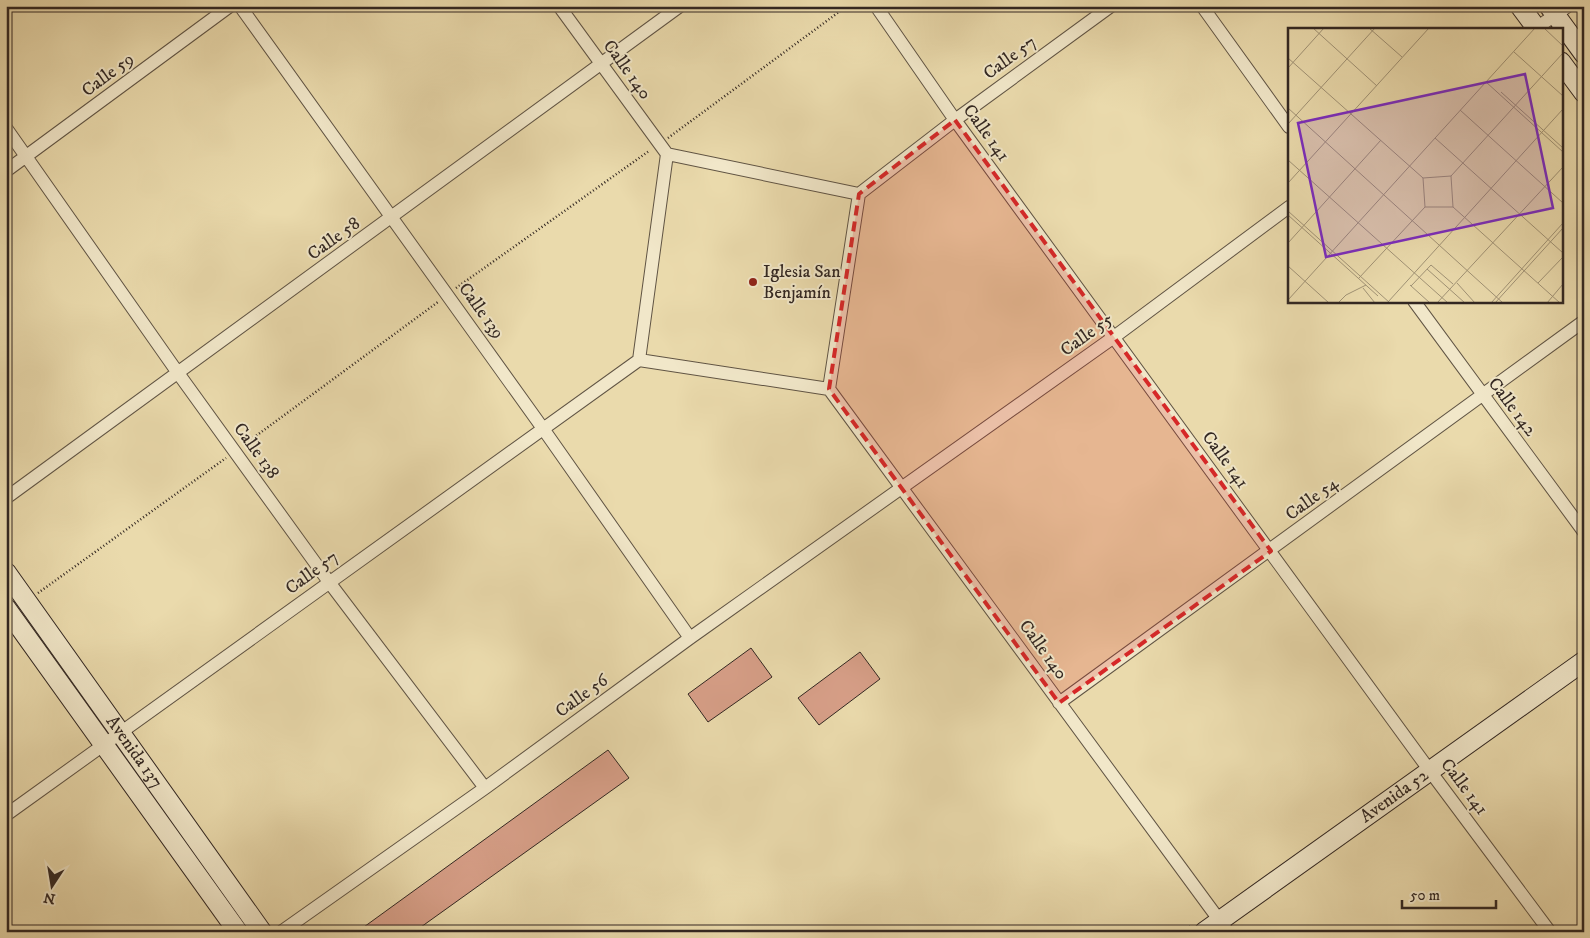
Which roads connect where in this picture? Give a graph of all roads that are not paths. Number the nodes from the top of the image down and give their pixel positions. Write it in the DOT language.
graph roads {
  1 [pos="230,6"];
  2 [pos="240,6"];
  3 [pos="559,6"];
  4 [pos="680,6"];
  5 [pos="876,6"];
  6 [pos="1110,6"];
  7 [pos="1202,6"];
  8 [pos="1520,6"];
  9 [pos="1558,9"];
  10 [pos="1536,28"];
  11 [pos="1584,54"];
  12 [pos="1562,63"];
  13 [pos="601,64"];
  14 [pos="1584,93"];
  15 [pos="955,120"];
  16 [pos="1288,126"];
  17 [pos="6,128"];
  18 [pos="663,149"];
  19 [pos="27,156"];
  20 [pos="6,172"];
  21 [pos="859,194"];
  22 [pos="1288,208"];
  23 [pos="392,218"];
  24 [pos="1415,302"];
  25 [pos="1584,322"];
  26 [pos="1114,338"];
  27 [pos="639,360"];
  28 [pos="178,373"];
  29 [pos="830,389"];
  30 [pos="1482,396"];
  31 [pos="544,430"];
  32 [pos="903,488"];
  33 [pos="6,498"];
  34 [pos="1584,532"];
  35 [pos="1270,551"];
  36 [pos="6,572"];
  37 [pos="329,582"];
  38 [pos="6,608"];
  39 [pos="690,638"];
  40 [pos="1584,660"];
  41 [pos="1059,703"];
  42 [pos="122,733"];
  43 [pos="104,746"];
  44 [pos="1430,771"];
  45 [pos="485,788"];
  46 [pos="6,815"];
  47 [pos="1224,926"];
  48 [pos="238,932"];
  49 [pos="262,932"];
  50 [pos="281,932"];
  51 [pos="1204,932"];
  52 [pos="1550,932"];
  1 -- 19 [label="street, Calle 59"];
  2 -- 23 [label="street, Calle 139"];
  3 -- 13 [label="street, Calle 140"];
  4 -- 13 [label="street, Calle 58"];
  5 -- 15 [label="street, Calle 141"];
  6 -- 15 [label="street, Calle 57"];
  7 -- 16 [label="street"];
  8 -- 10 [label="main road"];
  9 -- 10 [label="street"];
  9 -- 11 [label="main road"];
  12 -- 14 [label="main road"];
  13 -- 18 [label="street, Calle 140"];
  13 -- 23 [label="street, Calle 58"];
  15 -- 21 [label="street, Calle 57"];
  15 -- 26 [label="street, Calle 141"];
  17 -- 19 [label="street, Calle 138"];
  18 -- 21 [label="street"];
  18 -- 27 [label="street"];
  19 -- 20 [label="street, Calle 59"];
  19 -- 28 [label="street, Calle 138"];
  21 -- 29 [label="street"];
  22 -- 26 [label="street, Calle 55"];
  23 -- 28 [label="street, Calle 58"];
  23 -- 31 [label="street, Calle 139"];
  24 -- 30 [label="street, Calle 142"];
  25 -- 30 [label="street, Calle 54"];
  26 -- 32 [label="street, Calle 55"];
  26 -- 35 [label="street, Calle 141"];
  27 -- 29 [label="street"];
  27 -- 31 [label="street, Calle 57"];
  28 -- 33 [label="street, Calle 58"];
  28 -- 37 [label="street, Calle 138"];
  29 -- 32 [label="street, Calle 140"];
  30 -- 34 [label="street, Calle 142"];
  30 -- 35 [label="street, Calle 54"];
  31 -- 37 [label="street, Calle 57"];
  31 -- 39 [label="street, Calle 139"];
  32 -- 39 [label="street, Calle 56"];
  32 -- 41 [label="street, Calle 140"];
  35 -- 41 [label="street, Calle 54"];
  35 -- 44 [label="street, Calle 141"];
  36 -- 42 [label="main road, Avenida 137"];
  37 -- 42 [label="street, Calle 57"];
  37 -- 45 [label="street, Calle 138"];
  38 -- 43 [label="main road, Avenida 137"];
  39 -- 45 [label="street, Calle 56"];
  40 -- 44 [label="main road, Avenida 52"];
  41 -- 47 [label="street, Calle 140"];
  42 -- 43 [label="street, Calle 57"];
  42 -- 49 [label="main road, Avenida 137"];
  43 -- 46 [label="street, Calle 57"];
  43 -- 48 [label="main road, Avenida 137"];
  44 -- 47 [label="main road, Avenida 52"];
  44 -- 52 [label="street, Calle 141"];
  45 -- 50 [label="street, Calle 56"];
  47 -- 51 [label="main road, Avenida 52"];
}
